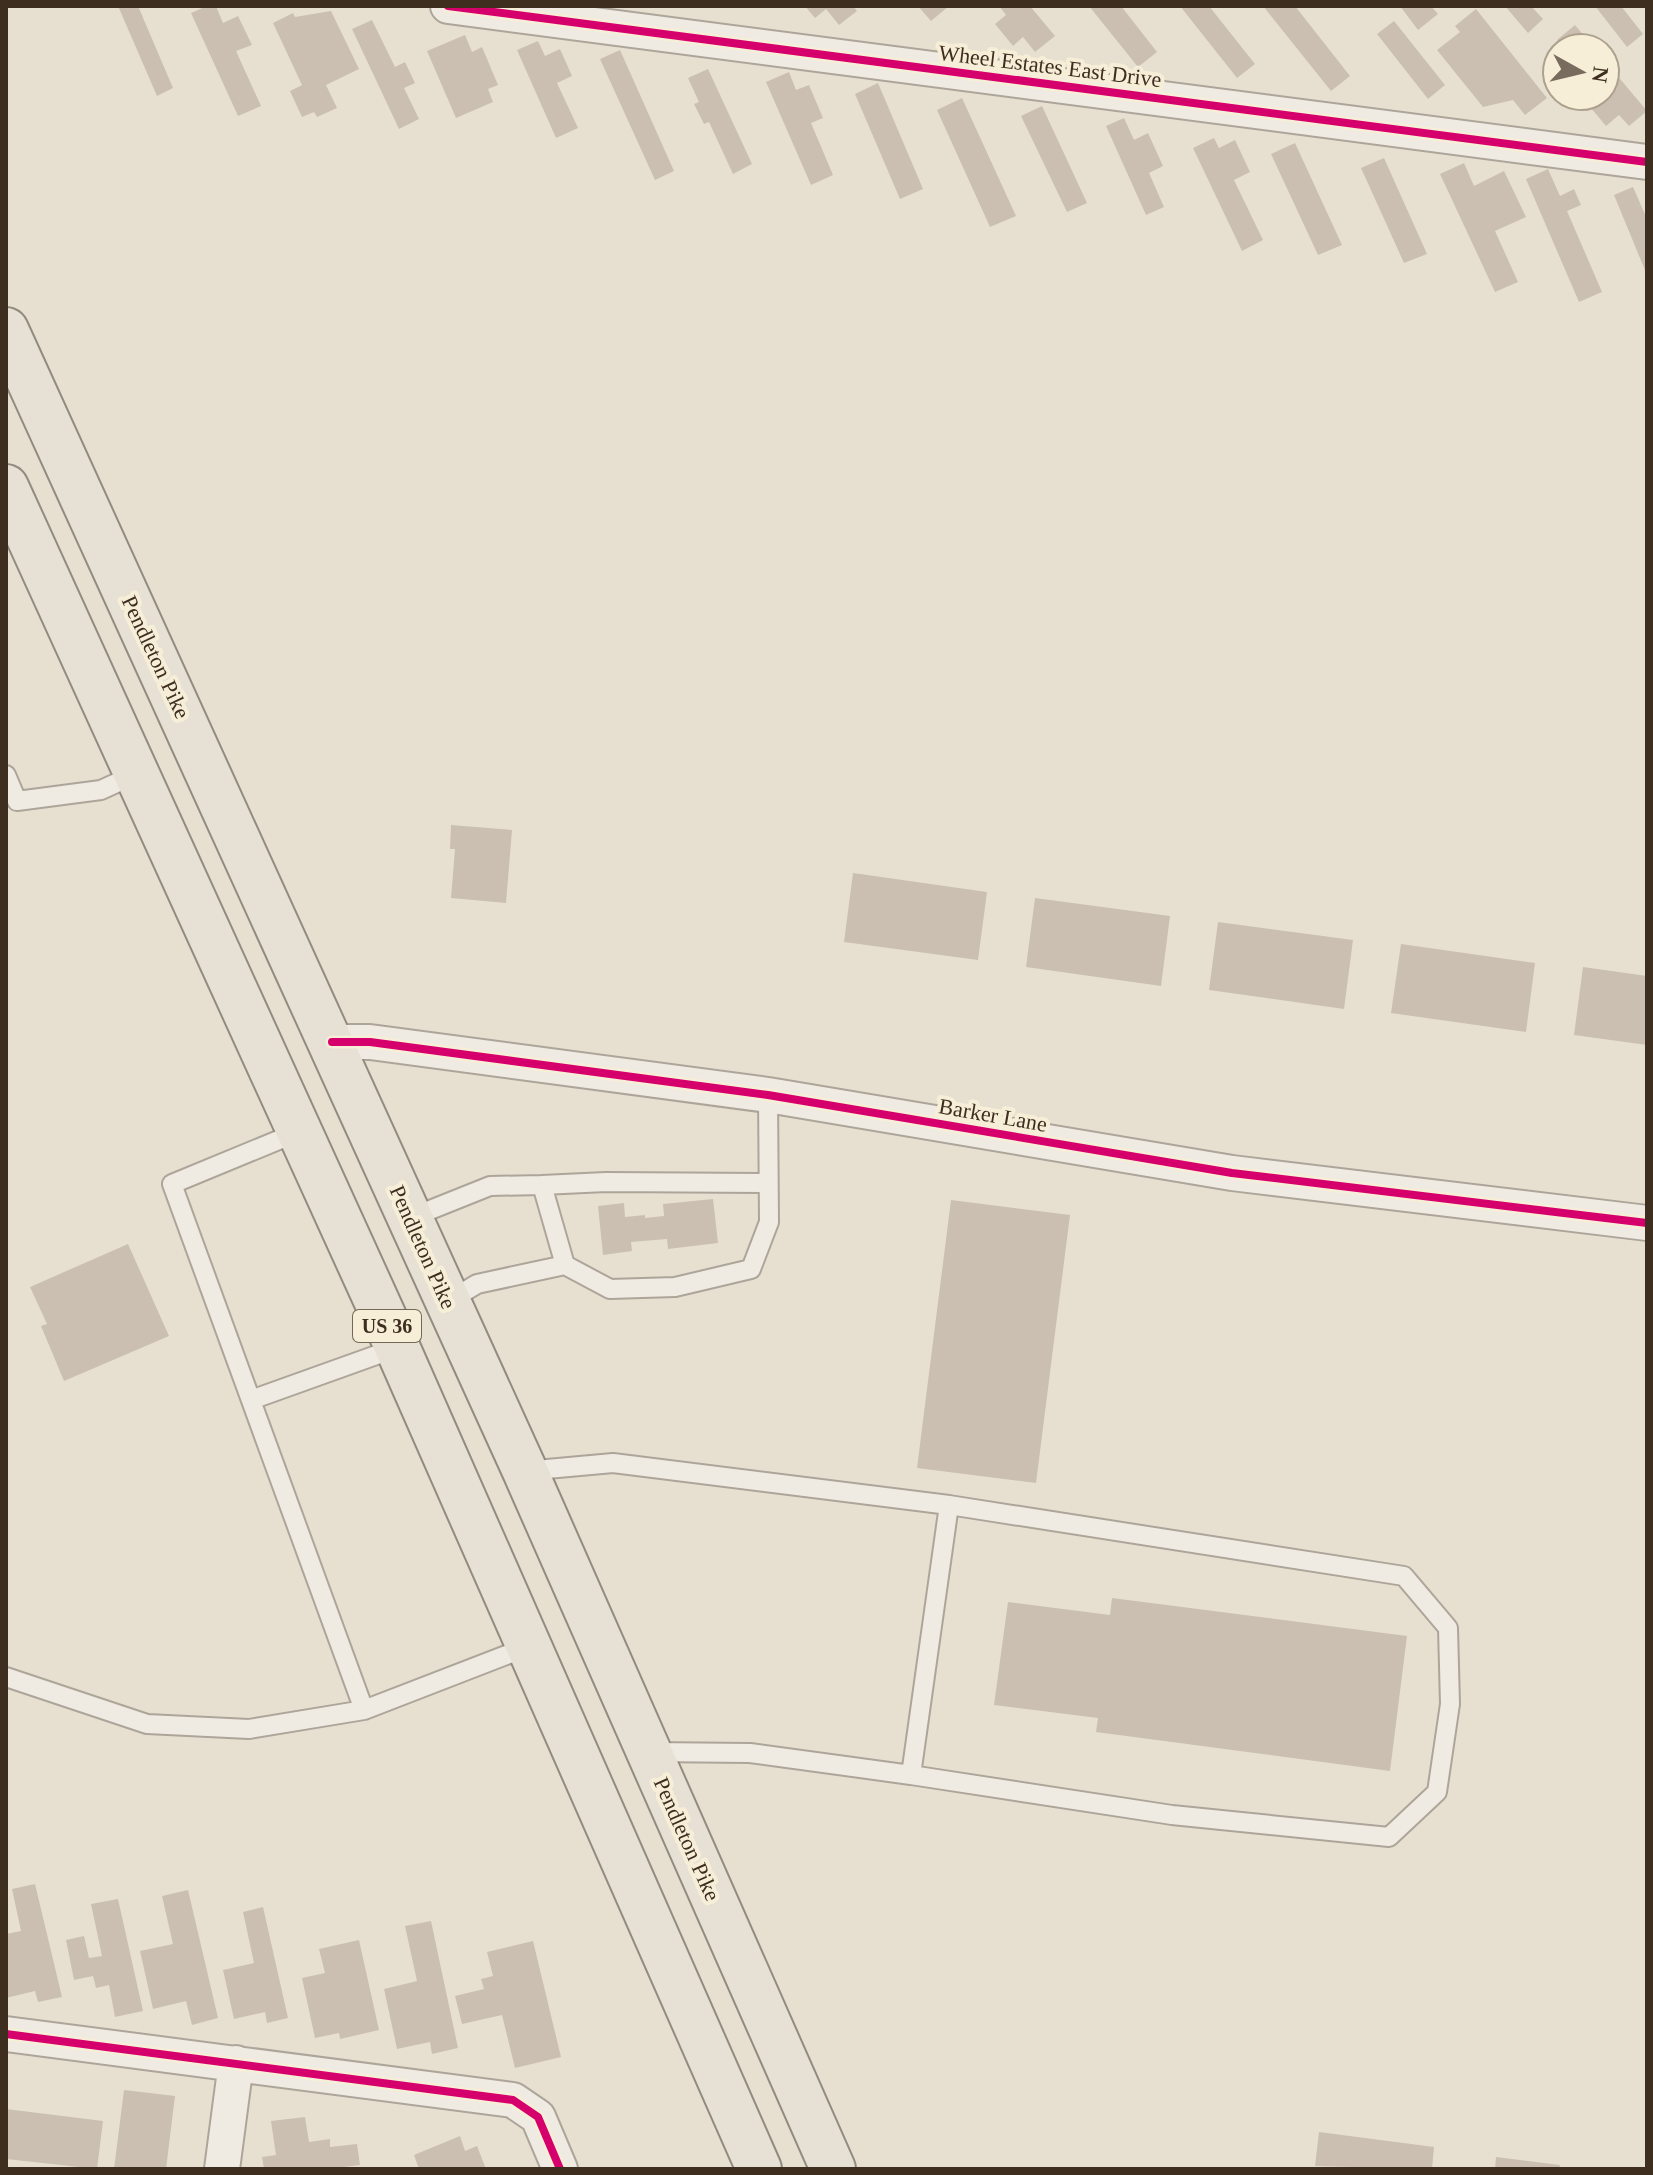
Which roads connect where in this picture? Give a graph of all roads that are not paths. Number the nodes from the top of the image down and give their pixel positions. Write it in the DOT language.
graph roads {
  1 [pos="448,6"];
  2 [pos="1647,162"];
  3 [pos="6,330"];
  4 [pos="6,487"];
  5 [pos="136,774"];
  6 [pos="6,775"];
  7 [pos="11,804"];
  8 [pos="332,1042"];
  9 [pos="768,1095"];
  10 [pos="298,1132"];
  11 [pos="768,1183"];
  12 [pos="542,1185"];
  13 [pos="410,1218"];
  14 [pos="1647,1223"];
  15 [pos="565,1265"];
  16 [pos="447,1302"];
  17 [pos="396,1348"];
  18 [pos="251,1400"];
  19 [pos="525,1471"];
  20 [pos="949,1505"];
  21 [pos="527,1647"];
  22 [pos="6,1677"];
  23 [pos="364,1710"];
  24 [pos="649,1752"];
  25 [pos="911,1775"];
  26 [pos="6,2034"];
  27 [pos="236,2063"];
  28 [pos="222,2169"];
  29 [pos="560,2169"];
  30 [pos="759,2169"];
  31 [pos="833,2169"];
  1 -- 2 [label="street, Wheel Estates East Drive"];
  3 -- 8 [label="main road, Pendleton Pike"];
  4 -- 5 [label="main road, US 36"];
  5 -- 7 [label="lane"];
  5 -- 10 [label="main road, US 36"];
  6 -- 7 [label="lane"];
  8 -- 9 [label="street, Barker Lane"];
  8 -- 13 [label="main road, Pendleton Pike"];
  9 -- 11 [label="lane"];
  9 -- 14 [label="street, Barker Lane"];
  10 -- 17 [label="main road, US 36"];
  10 -- 18 [label="lane"];
  11 -- 12 [label="lane"];
  11 -- 15 [label="lane"];
  12 -- 13 [label="lane"];
  12 -- 15 [label="lane"];
  13 -- 16 [label="main road, Pendleton Pike"];
  15 -- 16 [label="lane"];
  16 -- 19 [label="main road, Pendleton Pike"];
  17 -- 18 [label="lane"];
  17 -- 21 [label="main road, US 36"];
  18 -- 23 [label="lane"];
  19 -- 20 [label="lane"];
  19 -- 24 [label="main road, Pendleton Pike"];
  20 -- 25 [label="lane"];
  20 -- 25 [label="lane"];
  21 -- 23 [label="lane"];
  21 -- 30 [label="main road, US 36"];
  22 -- 23 [label="lane"];
  24 -- 25 [label="lane"];
  24 -- 31 [label="main road, Pendleton Pike"];
  26 -- 27 [label="street"];
  27 -- 28 [label="street"];
  27 -- 29 [label="street"];
}
